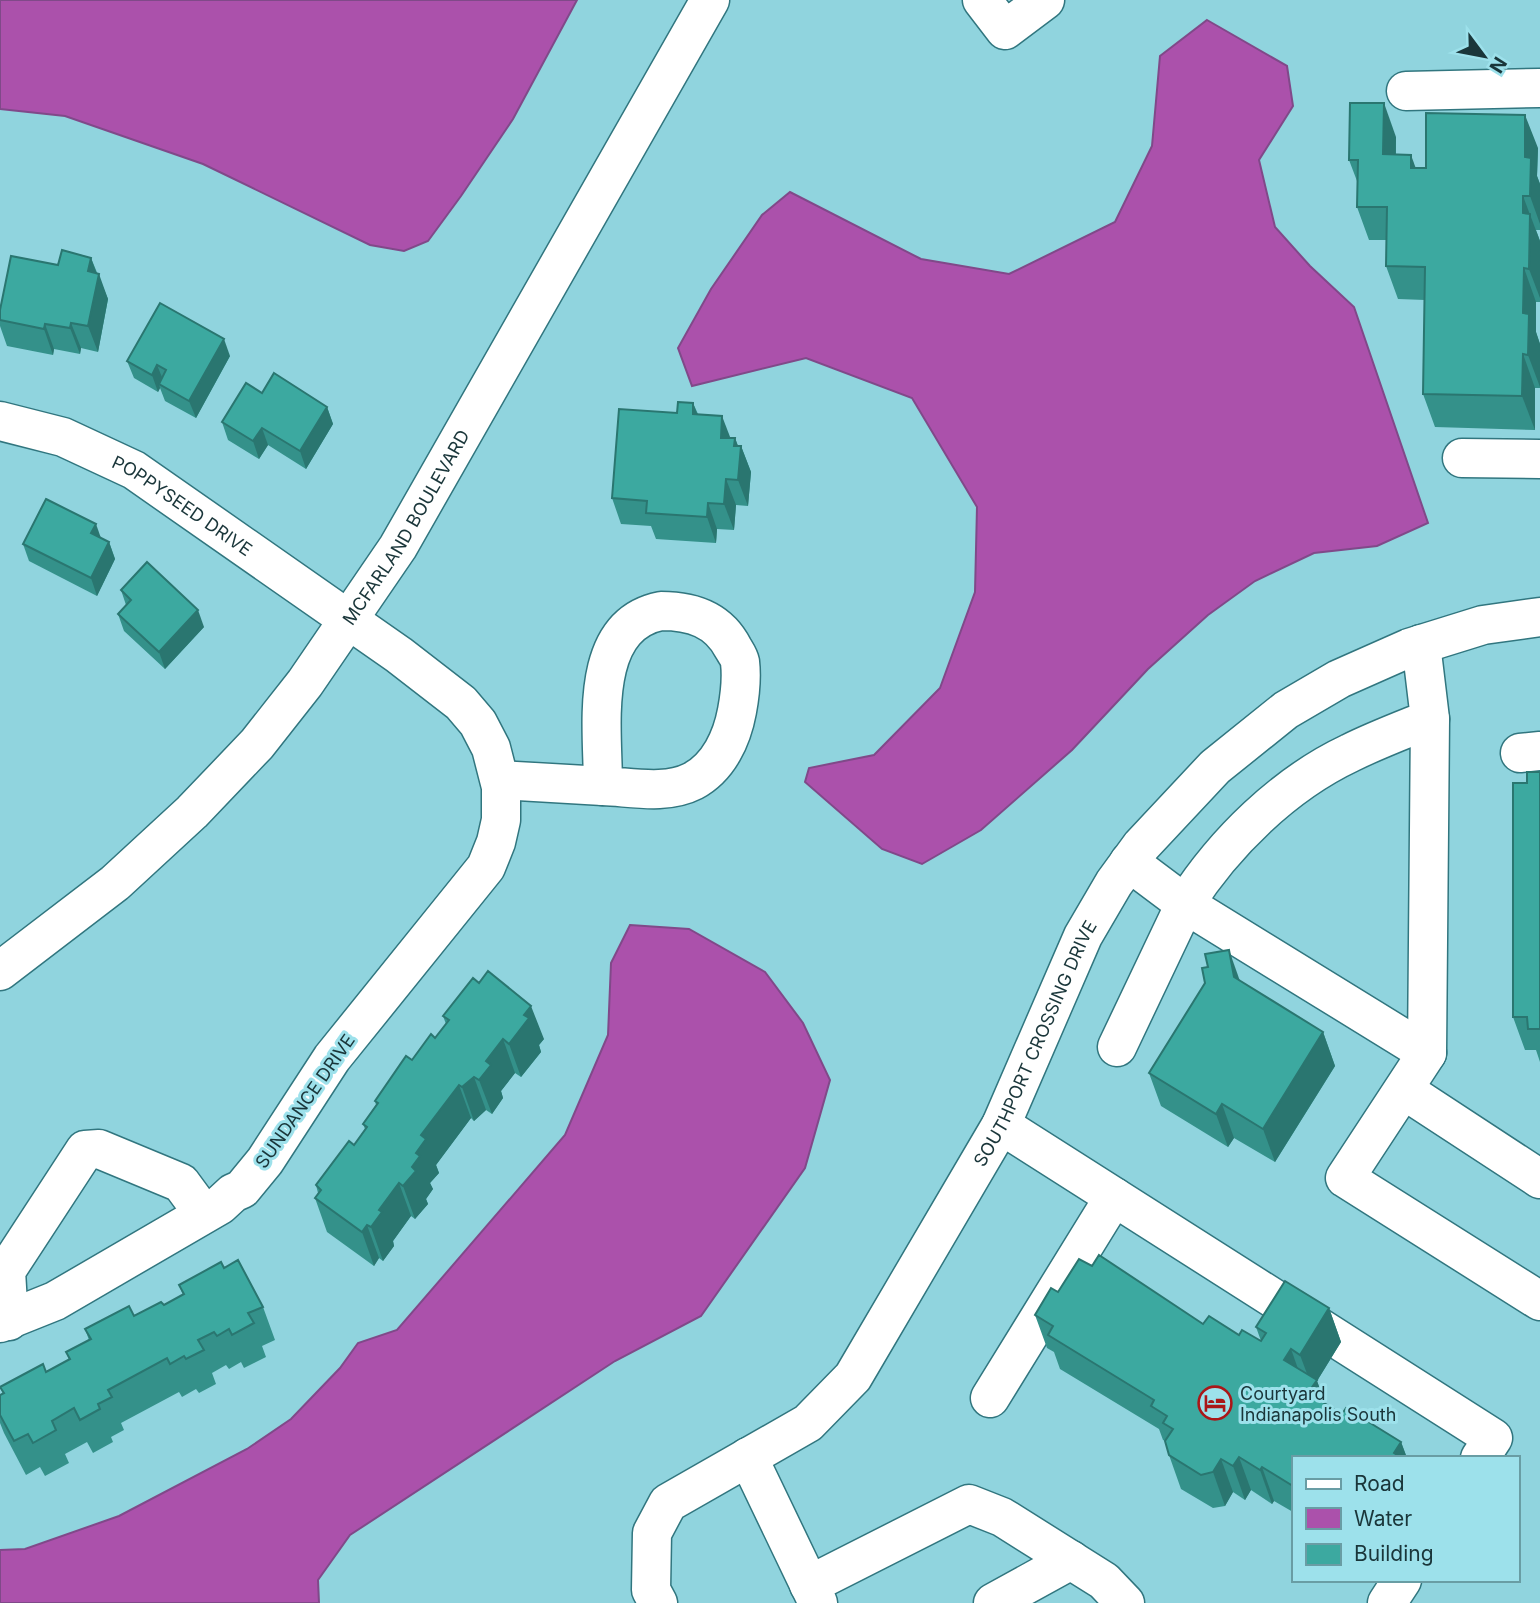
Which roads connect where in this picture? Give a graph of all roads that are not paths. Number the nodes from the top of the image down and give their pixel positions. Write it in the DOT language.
graph roads {
  1 [pos="710,0"];
  2 [pos="982,0"];
  3 [pos="1045,0"];
  4 [pos="1540,88"];
  5 [pos="1406,91"];
  6 [pos="0,421"];
  7 [pos="1462,458"];
  8 [pos="1540,459"];
  9 [pos="1540,617"];
  10 [pos="348,620"];
  11 [pos="1421,644"];
  12 [pos="1430,719"];
  13 [pos="500,780"];
  14 [pos="603,786"];
  15 [pos="1129,862"];
  16 [pos="1185,904"];
  17 [pos="0,971"];
  18 [pos="1117,1047"];
  19 [pos="1427,1054"];
  20 [pos="1404,1090"];
  21 [pos="1001,1125"];
  22 [pos="1540,1178"];
  23 [pos="1114,1197"];
  24 [pos="203,1213"];
  25 [pos="1540,1301"];
  26 [pos="5,1322"];
  27 [pos="990,1398"];
  28 [pos="1481,1456"];
  29 [pos="748,1457"];
  30 [pos="1071,1560"];
  31 [pos="1401,1582"];
  32 [pos="813,1594"];
  33 [pos="654,1597"];
  34 [pos="993,1603"];
  35 [pos="1125,1603"];
  36 [pos="1387,1603"];
  1 -- 10 [label="street, MCFARLAND BOULEVARD"];
  2 -- 3 [label="street"];
  4 -- 5 [label="street"];
  6 -- 10 [label="street, POPPYSEED DRIVE"];
  7 -- 8 [label="street"];
  9 -- 11 [label="street, SOUTHPORT CROSSING DRIVE"];
  10 -- 13 [label="street, SUNDANCE DRIVE"];
  10 -- 17 [label="street, MCFARLAND BOULEVARD"];
  11 -- 12 [label="street"];
  11 -- 15 [label="street, SOUTHPORT CROSSING DRIVE"];
  12 -- 16 [label="street"];
  12 -- 19 [label="street"];
  13 -- 14 [label="street"];
  13 -- 24 [label="street, SUNDANCE DRIVE"];
  14 -- 14 [label="street"];
  15 -- 16 [label="street"];
  15 -- 21 [label="street, SOUTHPORT CROSSING DRIVE"];
  16 -- 18 [label="street"];
  16 -- 19 [label="street"];
  19 -- 20 [label="street"];
  20 -- 22 [label="street"];
  20 -- 25 [label="street"];
  21 -- 23 [label="street"];
  21 -- 29 [label="street, SOUTHPORT CROSSING DRIVE"];
  23 -- 27 [label="street"];
  23 -- 28 [label="street"];
  24 -- 26 [label="street, SUNDANCE DRIVE"];
  24 -- 26 [label="street"];
  29 -- 32 [label="street"];
  29 -- 33 [label="street, SOUTHPORT CROSSING DRIVE"];
  30 -- 32 [label="street"];
  30 -- 34 [label="street"];
  30 -- 35 [label="street"];
  31 -- 36 [label="street"];
}
